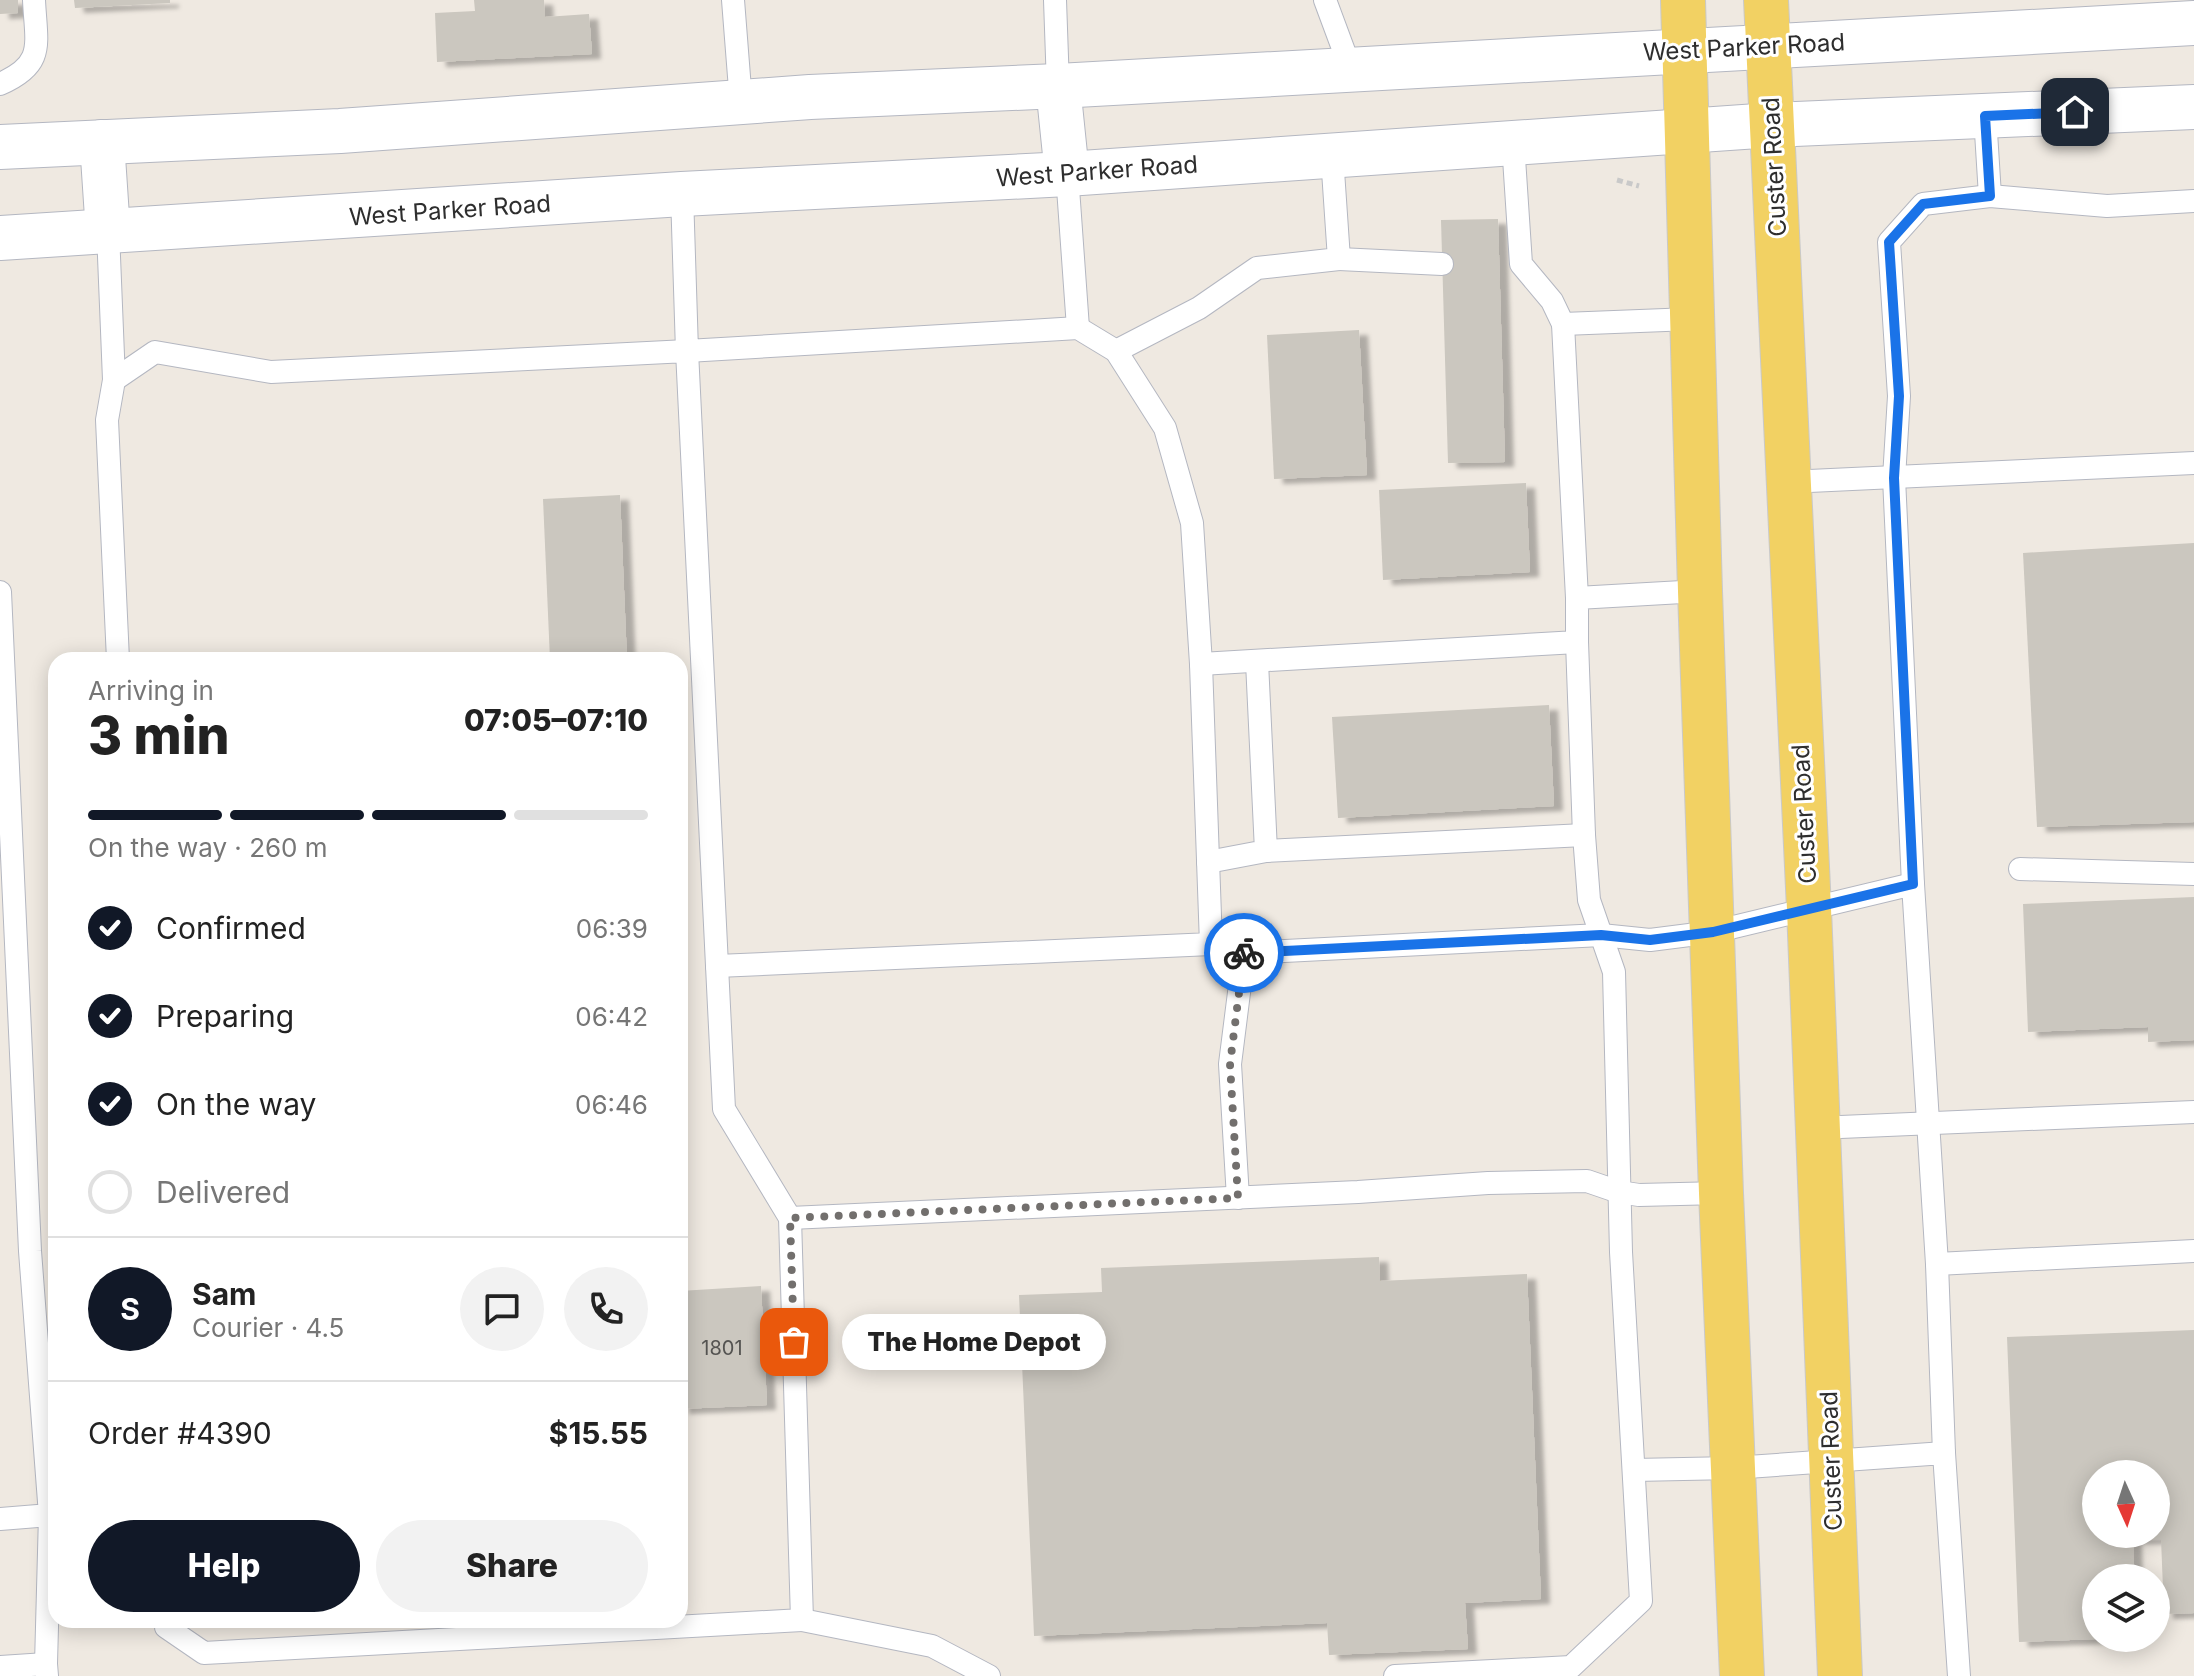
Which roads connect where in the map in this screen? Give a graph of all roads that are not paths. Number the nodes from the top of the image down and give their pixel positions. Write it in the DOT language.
graph roads {
  1 [pos="34,0"];
  2 [pos="733,0"];
  3 [pos="1055,0"];
  4 [pos="1325,0"];
  5 [pos="1683,0"];
  6 [pos="1766,0"];
  7 [pos="2194,23"];
  8 [pos="1768,46"];
  9 [pos="1685,51"];
  10 [pos="1351,70"];
  11 [pos="0,84"];
  12 [pos="1058,86"];
  13 [pos="741,102"];
  14 [pos="2194,107"];
  15 [pos="1985,116"];
  16 [pos="1772,125"];
  17 [pos="1687,131"];
  18 [pos="102,142"];
  19 [pos="1513,143"];
  20 [pos="0,147"];
  21 [pos="1332,156"];
  22 [pos="1067,174"];
  23 [pos="682,194"];
  24 [pos="1990,196"];
  25 [pos="2194,201"];
  26 [pos="108,232"];
  27 [pos="0,238"];
  28 [pos="1339,259"];
  29 [pos="1442,264"];
  30 [pos="1691,319"];
  31 [pos="1563,324"];
  32 [pos="1078,328"];
  33 [pos="687,351"];
  34 [pos="1116,351"];
  35 [pos="114,380"];
  36 [pos="2194,463"];
  37 [pos="1894,478"];
  38 [pos="1788,482"];
  39 [pos="1700,591"];
  40 [pos="0,592"];
  41 [pos="1577,598"];
  42 [pos="1577,642"];
  43 [pos="118,652"];
  44 [pos="1257,662"];
  45 [pos="1201,664"];
  46 [pos="3,726"];
  47 [pos="1584,835"];
  48 [pos="1266,851"];
  49 [pos="1208,862"];
  50 [pos="2020,869"];
  51 [pos="2194,874"];
  52 [pos="1913,884"];
  53 [pos="7,888"];
  54 [pos="1809,909"];
  55 [pos="1713,932"];
  56 [pos="1601,935"];
  57 [pos="1211,944"];
  58 [pos="1244,953"];
  59 [pos="717,966"];
  60 [pos="2194,1112"];
  61 [pos="1929,1125"];
  62 [pos="1817,1128"];
  63 [pos="1619,1192"];
  64 [pos="1721,1193"];
  65 [pos="1238,1198"];
  66 [pos="790,1218"];
  67 [pos="2194,1251"];
  68 [pos="1937,1264"];
  69 [pos="1944,1453"];
  70 [pos="1831,1461"];
  71 [pos="1733,1468"];
  72 [pos="1634,1470"];
  73 [pos="48,1489"];
  74 [pos="48,1515"];
  75 [pos="0,1519"];
  76 [pos="48,1592"];
  77 [pos="802,1620"];
  78 [pos="688,1626"];
  79 [pos="167,1628"];
  80 [pos="657,1628"];
  81 [pos="0,1667"];
  82 [pos="46,1670"];
  83 [pos="989,1676"];
  84 [pos="1395,1676"];
  85 [pos="1742,1676"];
  86 [pos="1840,1676"];
  87 [pos="1959,1676"];
  1 -- 11 [label="lane"];
  2 -- 13 [label="lane"];
  3 -- 12 [label="lane"];
  4 -- 10 [label="lane"];
  5 -- 9 [label="main road"];
  6 -- 8 [label="main road, Custer Road"];
  7 -- 8 [label="main road, West Parker Road"];
  8 -- 9 [label="main road, West Parker Road"];
  8 -- 16 [label="main road, Custer Road"];
  9 -- 10 [label="main road, West Parker Road"];
  9 -- 17 [label="main road"];
  10 -- 12 [label="main road, West Parker Road"];
  12 -- 13 [label="main road, West Parker Road"];
  12 -- 22 [label="main road"];
  13 -- 18 [label="main road, West Parker Road"];
  14 -- 15 [label="main road, West Parker Road"];
  15 -- 16 [label="main road, West Parker Road"];
  15 -- 24 [label="lane"];
  16 -- 17 [label="main road, West Parker Road"];
  16 -- 38 [label="main road, Custer Road"];
  17 -- 19 [label="main road, West Parker Road"];
  17 -- 30 [label="main road"];
  18 -- 20 [label="main road, West Parker Road"];
  18 -- 26 [label="main road"];
  19 -- 21 [label="main road, West Parker Road"];
  19 -- 31 [label="lane"];
  21 -- 22 [label="main road, West Parker Road"];
  21 -- 28 [label="lane"];
  22 -- 23 [label="main road, West Parker Road"];
  22 -- 32 [label="lane"];
  23 -- 26 [label="main road, West Parker Road"];
  23 -- 33 [label="lane"];
  24 -- 25 [label="lane"];
  24 -- 37 [label="lane"];
  26 -- 27 [label="main road, West Parker Road"];
  26 -- 35 [label="lane"];
  28 -- 29 [label="lane"];
  28 -- 34 [label="lane"];
  30 -- 31 [label="lane"];
  30 -- 39 [label="main road"];
  31 -- 41 [label="lane"];
  32 -- 33 [label="lane"];
  32 -- 34 [label="lane"];
  33 -- 35 [label="lane"];
  33 -- 59 [label="lane"];
  34 -- 45 [label="lane"];
  35 -- 43 [label="lane"];
  36 -- 37 [label="lane"];
  37 -- 38 [label="lane"];
  37 -- 52 [label="lane"];
  38 -- 54 [label="main road, Custer Road"];
  39 -- 41 [label="lane"];
  39 -- 55 [label="main road"];
  40 -- 46 [label="lane"];
  41 -- 42 [label="lane"];
  42 -- 44 [label="lane"];
  42 -- 47 [label="lane"];
  44 -- 45 [label="lane"];
  44 -- 48 [label="lane"];
  45 -- 49 [label="lane"];
  46 -- 53 [label="lane"];
  47 -- 48 [label="lane"];
  47 -- 56 [label="lane"];
  48 -- 49 [label="lane"];
  49 -- 57 [label="lane"];
  50 -- 51 [label="lane"];
  52 -- 54 [label="lane"];
  52 -- 61 [label="lane"];
  53 -- 73 [label="lane"];
  54 -- 55 [label="lane"];
  54 -- 62 [label="main road, Custer Road"];
  55 -- 56 [label="lane"];
  55 -- 64 [label="main road"];
  56 -- 58 [label="lane"];
  56 -- 63 [label="lane"];
  57 -- 58 [label="lane"];
  57 -- 59 [label="lane"];
  58 -- 65 [label="lane"];
  59 -- 66 [label="lane"];
  60 -- 61 [label="lane"];
  61 -- 62 [label="lane"];
  61 -- 68 [label="lane"];
  62 -- 70 [label="main road, Custer Road"];
  63 -- 64 [label="lane"];
  63 -- 65 [label="lane"];
  63 -- 72 [label="lane"];
  64 -- 71 [label="main road"];
  65 -- 66 [label="lane"];
  66 -- 77 [label="lane"];
  67 -- 68 [label="lane"];
  68 -- 69 [label="lane"];
  69 -- 70 [label="lane"];
  69 -- 87 [label="lane"];
  70 -- 71 [label="lane"];
  70 -- 86 [label="main road, Custer Road"];
  71 -- 72 [label="lane"];
  71 -- 85 [label="main road"];
  72 -- 84 [label="lane"];
  74 -- 75 [label="lane"];
  76 -- 82 [label="lane"];
  77 -- 78 [label="lane"];
  77 -- 83 [label="lane"];
  79 -- 80 [label="lane"];
  81 -- 82 [label="lane"];
}
